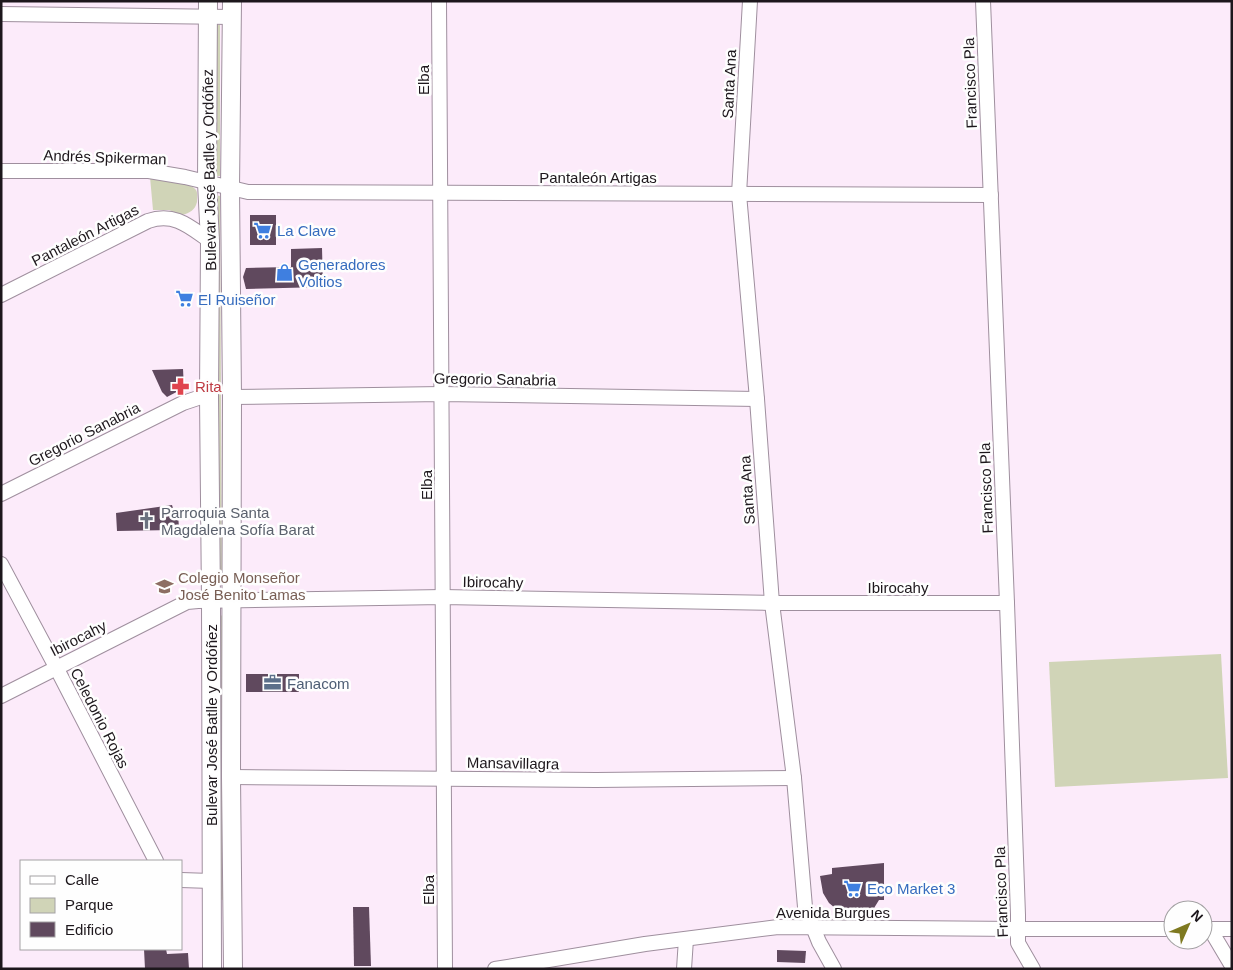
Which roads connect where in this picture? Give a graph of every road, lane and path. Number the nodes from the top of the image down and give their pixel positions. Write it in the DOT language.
graph roads {
  1 [pos="439,1"];
  2 [pos="750,1"];
  3 [pos="983,1"];
  4 [pos="208,9"];
  5 [pos="232,9"];
  6 [pos="1,14"];
  7 [pos="1,171"];
  8 [pos="207,183"];
  9 [pos="230,188"];
  10 [pos="440,193"];
  11 [pos="739,194"];
  12 [pos="991,194"];
  13 [pos="210,241"];
  14 [pos="1,295"];
  15 [pos="442,394"];
  16 [pos="209,397"];
  17 [pos="232,397"];
  18 [pos="757,399"];
  19 [pos="1,494"];
  20 [pos="1,564"];
  21 [pos="443,597"];
  22 [pos="231,600"];
  23 [pos="212,601"];
  24 [pos="772,603"];
  25 [pos="1007,603"];
  26 [pos="56,667"];
  27 [pos="1,696"];
  28 [pos="231,777"];
  29 [pos="444,778"];
  30 [pos="794,778"];
  31 [pos="155,860"];
  32 [pos="182,880"];
  33 [pos="211,881"];
  34 [pos="813,927"];
  35 [pos="1017,929"];
  36 [pos="1163,929"];
  37 [pos="1213,929"];
  38 [pos="1232,929"];
  39 [pos="686,939"];
  40 [pos="1213,939"];
  41 [pos="1232,966"];
  42 [pos="212,969"];
  43 [pos="233,969"];
  44 [pos="445,969"];
  45 [pos="495,969"];
  46 [pos="684,969"];
  47 [pos="834,969"];
  48 [pos="1033,969"];
  1 -- 10 [label="street, Elba"];
  2 -- 11 [label="street, Santa Ana"];
  3 -- 12 [label="street, Francisco Pla"];
  4 -- 5 [label="street"];
  4 -- 6 [label="street"];
  4 -- 8 [label="main road, Bulevar José Batlle y Ordóñez"];
  5 -- 9 [label="main road, Bulevar José Batlle y Ordóñez"];
  7 -- 8 [label="street, Andrés Spikerman"];
  8 -- 9 [label="street, Pantaleón Artigas"];
  8 -- 13 [label="main road, Bulevar José Batlle y Ordóñez"];
  9 -- 10 [label="street, Pantaleón Artigas"];
  9 -- 17 [label="main road, Bulevar José Batlle y Ordóñez"];
  10 -- 11 [label="street, Pantaleón Artigas"];
  10 -- 15 [label="street, Elba"];
  11 -- 12 [label="street, Pantaleón Artigas"];
  11 -- 18 [label="street, Santa Ana"];
  12 -- 25 [label="street, Francisco Pla"];
  13 -- 14 [label="street, Pantaleón Artigas"];
  13 -- 16 [label="main road, Bulevar José Batlle y Ordóñez"];
  15 -- 17 [label="street, Gregorio Sanabria"];
  15 -- 18 [label="street, Gregorio Sanabria"];
  15 -- 21 [label="street, Elba"];
  16 -- 19 [label="street, Gregorio Sanabria"];
  16 -- 23 [label="main road, Bulevar José Batlle y Ordóñez"];
  17 -- 22 [label="main road, Bulevar José Batlle y Ordóñez"];
  18 -- 24 [label="street, Santa Ana"];
  20 -- 26 [label="street, Celedonio Rojas"];
  21 -- 22 [label="street, Ibirocahy"];
  21 -- 24 [label="street, Ibirocahy"];
  21 -- 29 [label="street, Elba"];
  22 -- 23 [label="street, Ibirocahy"];
  22 -- 28 [label="main road, Bulevar José Batlle y Ordóñez"];
  23 -- 26 [label="street, Ibirocahy"];
  23 -- 33 [label="main road, Bulevar José Batlle y Ordóñez"];
  24 -- 25 [label="street, Ibirocahy"];
  24 -- 30 [label="street, Santa Ana"];
  25 -- 35 [label="street, Francisco Pla"];
  26 -- 27 [label="street, Ibirocahy"];
  26 -- 31 [label="street, Celedonio Rojas"];
  28 -- 29 [label="street, Mansavillagra"];
  28 -- 43 [label="main road, Bulevar José Batlle y Ordóñez"];
  29 -- 30 [label="street, Mansavillagra"];
  29 -- 44 [label="street, Elba"];
  30 -- 34 [label="street, Santa Ana"];
  32 -- 33 [label="street"];
  33 -- 42 [label="main road, Bulevar José Batlle y Ordóñez"];
  34 -- 35 [label="street, Avenida Burgues"];
  34 -- 39 [label="street, Avenida Burgues"];
  34 -- 47 [label="street, Santa Ana"];
  35 -- 36 [label="street, Avenida Burgues"];
  35 -- 48 [label="street, Francisco Pla"];
  37 -- 38 [label="street"];
  39 -- 45 [label="street, Avenida Burgues"];
  39 -- 46 [label="street"];
  40 -- 41 [label="street"];
}
